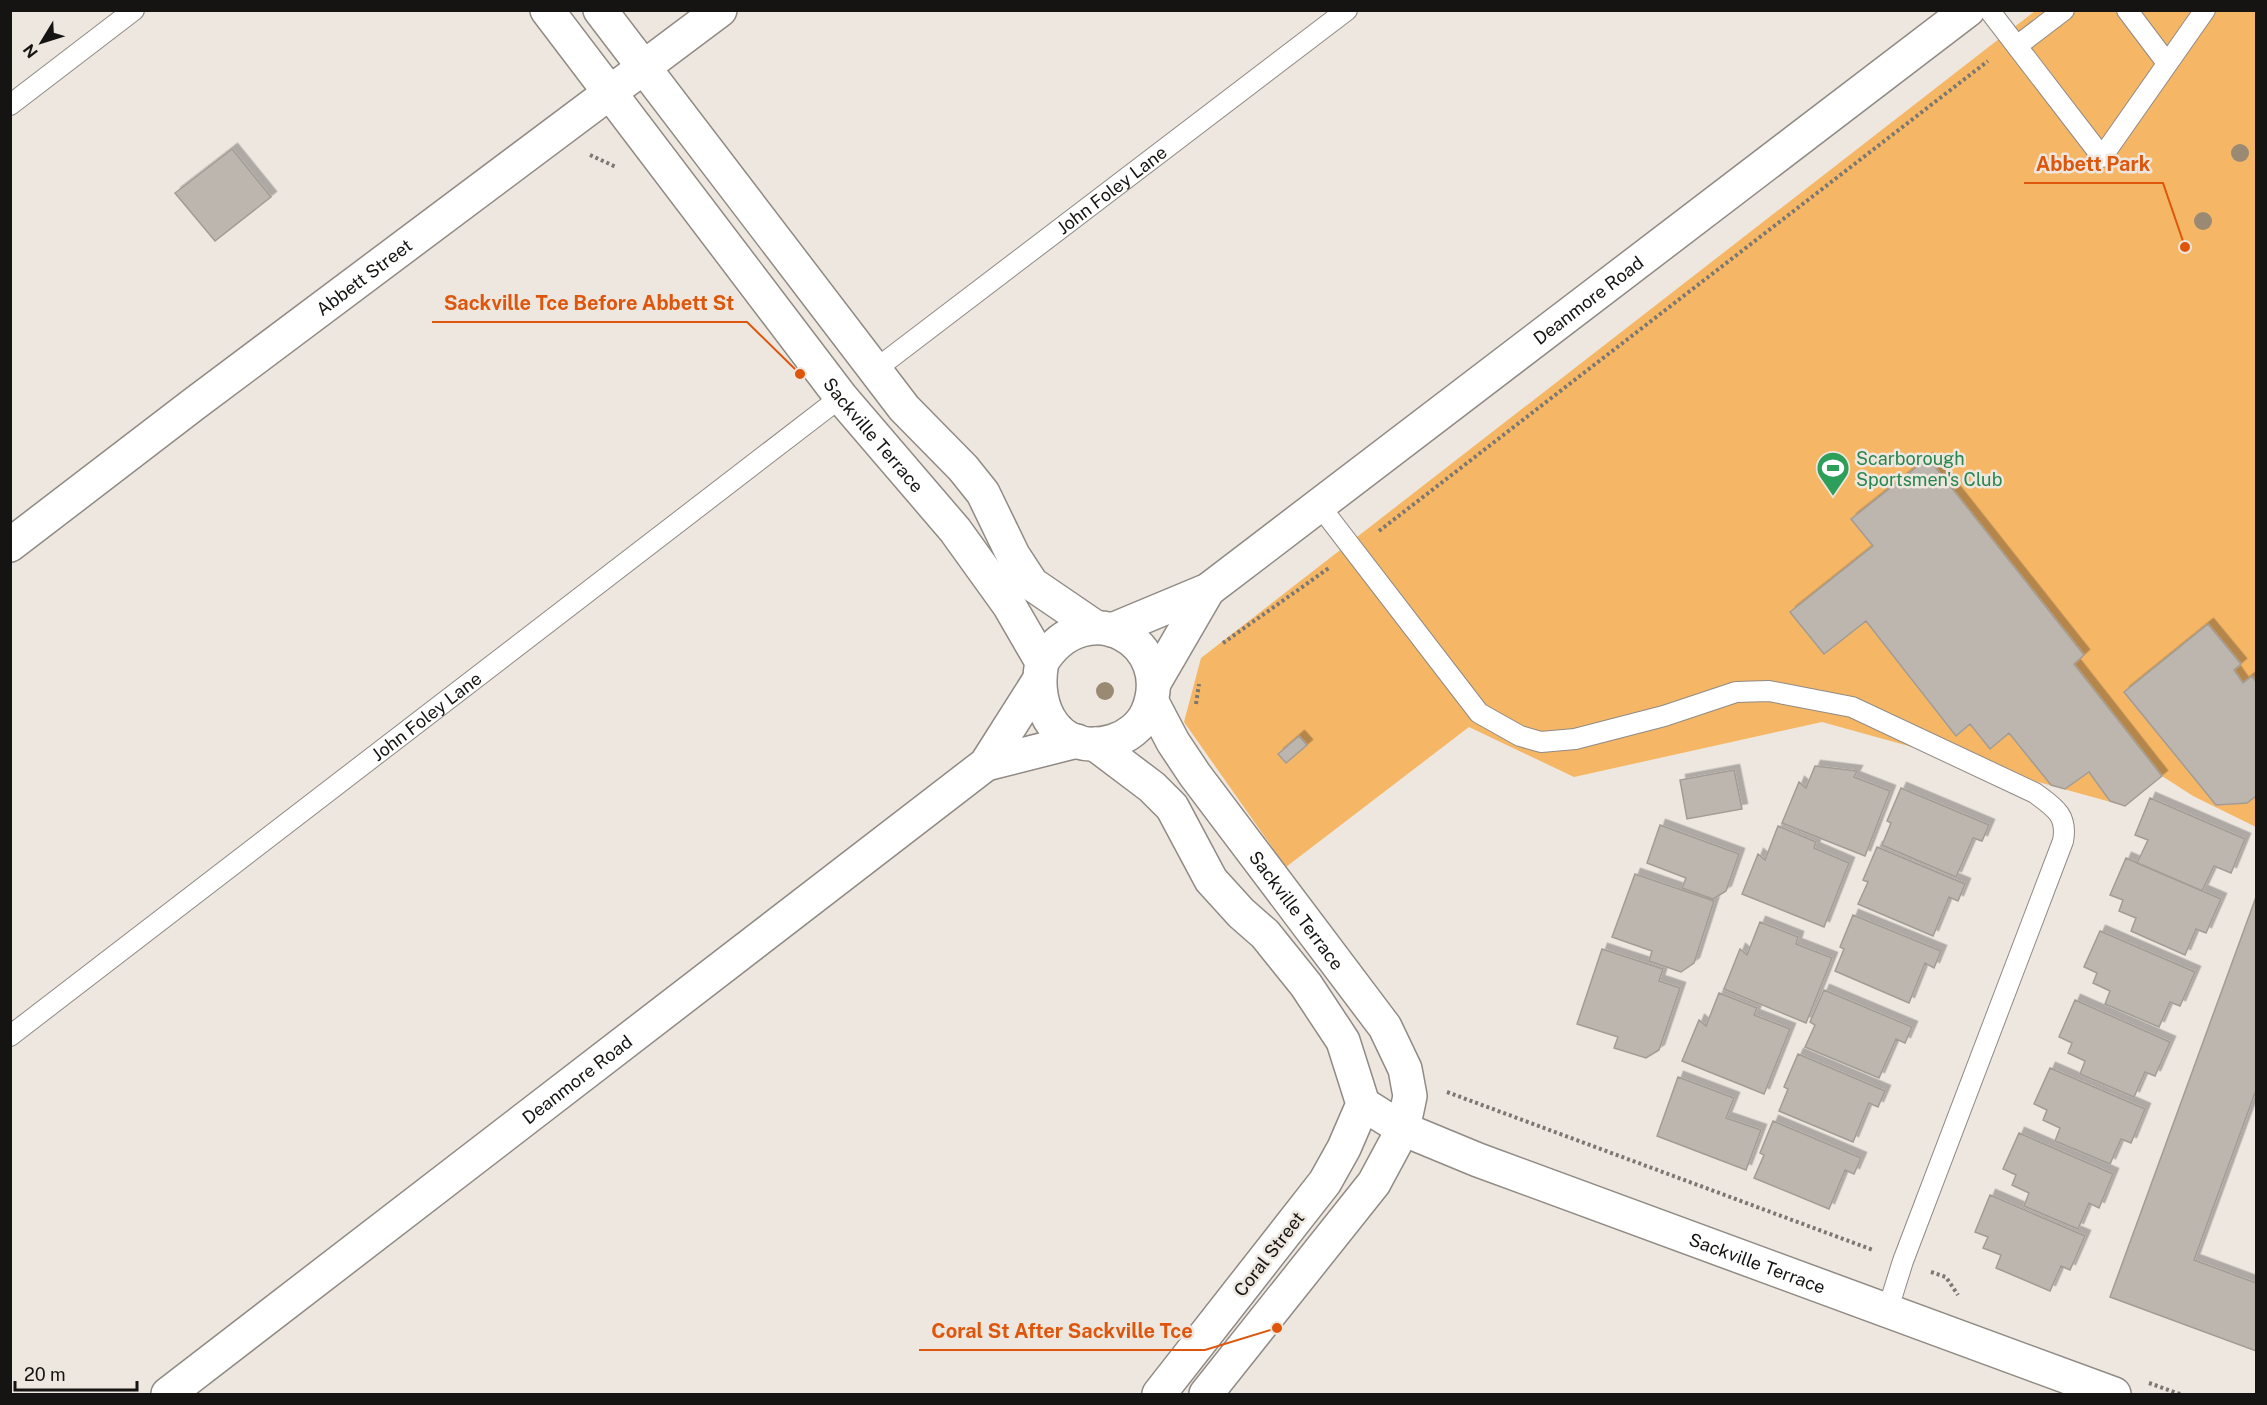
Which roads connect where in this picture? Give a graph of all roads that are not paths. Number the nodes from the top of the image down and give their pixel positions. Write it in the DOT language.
graph roads {
  1 [pos="134,10"];
  2 [pos="547,10"];
  3 [pos="600,10"];
  4 [pos="720,10"];
  5 [pos="1347,10"];
  6 [pos="1968,10"];
  7 [pos="1989,10"];
  8 [pos="2064,10"];
  9 [pos="2127,10"];
  10 [pos="2205,10"];
  11 [pos="2015,44"];
  12 [pos="2167,63"];
  13 [pos="645,69"];
  14 [pos="609,94"];
  15 [pos="10,105"];
  16 [pos="876,369"];
  17 [pos="841,397"];
  18 [pos="1319,505"];
  19 [pos="10,545"];
  20 [pos="1208,590"];
  21 [pos="1104,629"];
  22 [pos="1040,672"];
  23 [pos="1153,693"];
  24 [pos="1086,743"];
  25 [pos="986,764"];
  26 [pos="10,1036"];
  27 [pos="1363,1104"];
  28 [pos="1403,1129"];
  29 [pos="1887,1312"];
  30 [pos="168,1395"];
  31 [pos="1159,1395"];
  32 [pos="1206,1395"];
  33 [pos="2114,1395"];
  1 -- 15 [label="lane"];
  2 -- 14 [label="street, Sackville Terrace"];
  3 -- 13 [label="street, Sackville Terrace"];
  4 -- 13 [label="street, Abbett Street"];
  5 -- 16 [label="lane, John Foley Lane"];
  6 -- 18 [label="street, Deanmore Road"];
  7 -- 11 [label="lane"];
  8 -- 11 [label="lane"];
  9 -- 12 [label="lane"];
  10 -- 12 [label="lane"];
  11 -- 12 [label="lane"];
  13 -- 14 [label="street, Abbett Street"];
  13 -- 16 [label="street, Sackville Terrace"];
  14 -- 17 [label="street, Sackville Terrace"];
  14 -- 19 [label="street, Abbett Street"];
  16 -- 21 [label="street, Sackville Terrace"];
  17 -- 22 [label="street, Sackville Terrace"];
  17 -- 26 [label="lane, John Foley Lane"];
  18 -- 20 [label="street, Deanmore Road"];
  18 -- 29 [label="lane"];
  20 -- 21 [label="street, Deanmore Road"];
  20 -- 23 [label="street, Deanmore Road"];
  21 -- 22 [label="street"];
  21 -- 23 [label="street, Sackville Terrace"];
  22 -- 24 [label="street, Sackville Terrace"];
  22 -- 25 [label="street, Deanmore Road"];
  23 -- 24 [label="street"];
  23 -- 28 [label="street, Sackville Terrace"];
  24 -- 25 [label="street, Deanmore Road"];
  24 -- 27 [label="street, Sackville Terrace"];
  25 -- 30 [label="street, Deanmore Road"];
  27 -- 28 [label="street, Sackville Terrace"];
  27 -- 31 [label="street, Coral Street"];
  28 -- 29 [label="street, Sackville Terrace"];
  28 -- 32 [label="street, Sackville Terrace"];
  29 -- 33 [label="street, Sackville Terrace"];
}
